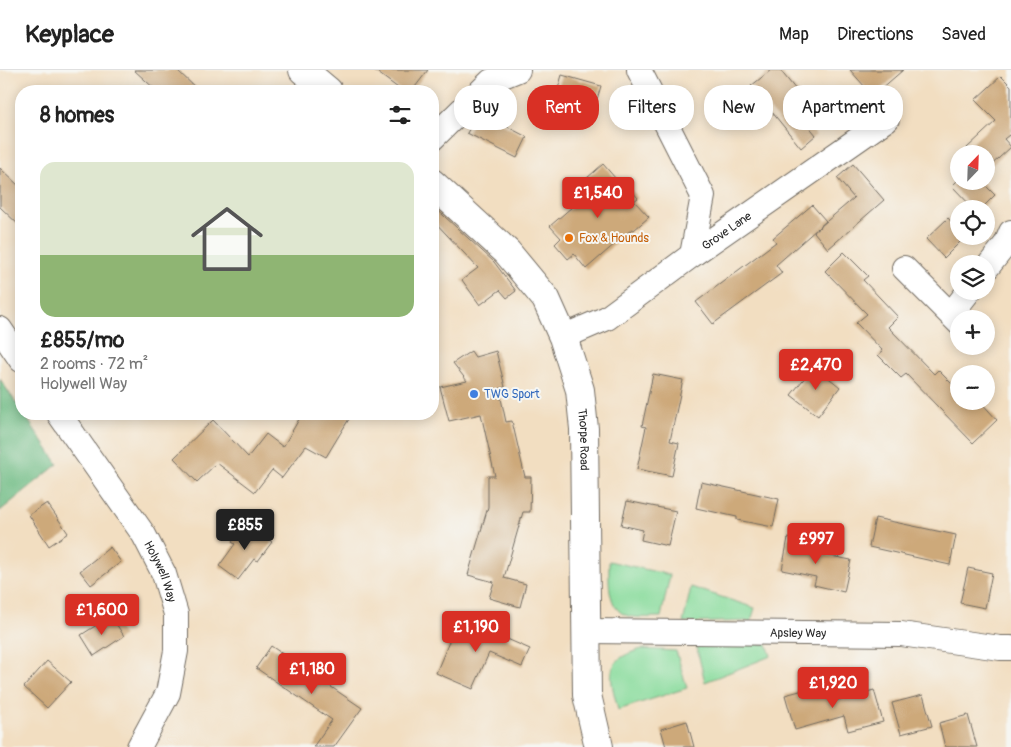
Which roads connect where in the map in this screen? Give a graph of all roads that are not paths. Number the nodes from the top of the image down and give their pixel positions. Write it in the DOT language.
graph roads {
  1 [pos="303,70"];
  2 [pos="518,70"];
  3 [pos="639,70"];
  4 [pos="321,85"];
  5 [pos="871,130"];
  6 [pos="439,131"];
  7 [pos="439,190"];
  8 [pos="1011,232"];
  9 [pos="692,255"];
  10 [pos="995,258"];
  11 [pos="904,268"];
  12 [pos="950,314"];
  13 [pos="0,329"];
  14 [pos="563,337"];
  15 [pos="15,351"];
  16 [pos="63,420"];
  17 [pos="586,632"];
  18 [pos="1011,648"];
  19 [pos="139,747"];
  20 [pos="599,747"];
  1 -- 4 [label="street"];
  2 -- 6 [label="street"];
  3 -- 9 [label="street"];
  5 -- 9 [label="street, Grove Lane"];
  7 -- 14 [label="street, Thorpe Road"];
  8 -- 10 [label="street"];
  9 -- 14 [label="street, Grove Lane"];
  11 -- 12 [label="street"];
  13 -- 15 [label="street"];
  14 -- 17 [label="street, Thorpe Road"];
  16 -- 19 [label="street, Holywell Way"];
  17 -- 18 [label="street, Apsley Way"];
  17 -- 20 [label="street, Thorpe Road"];
}
